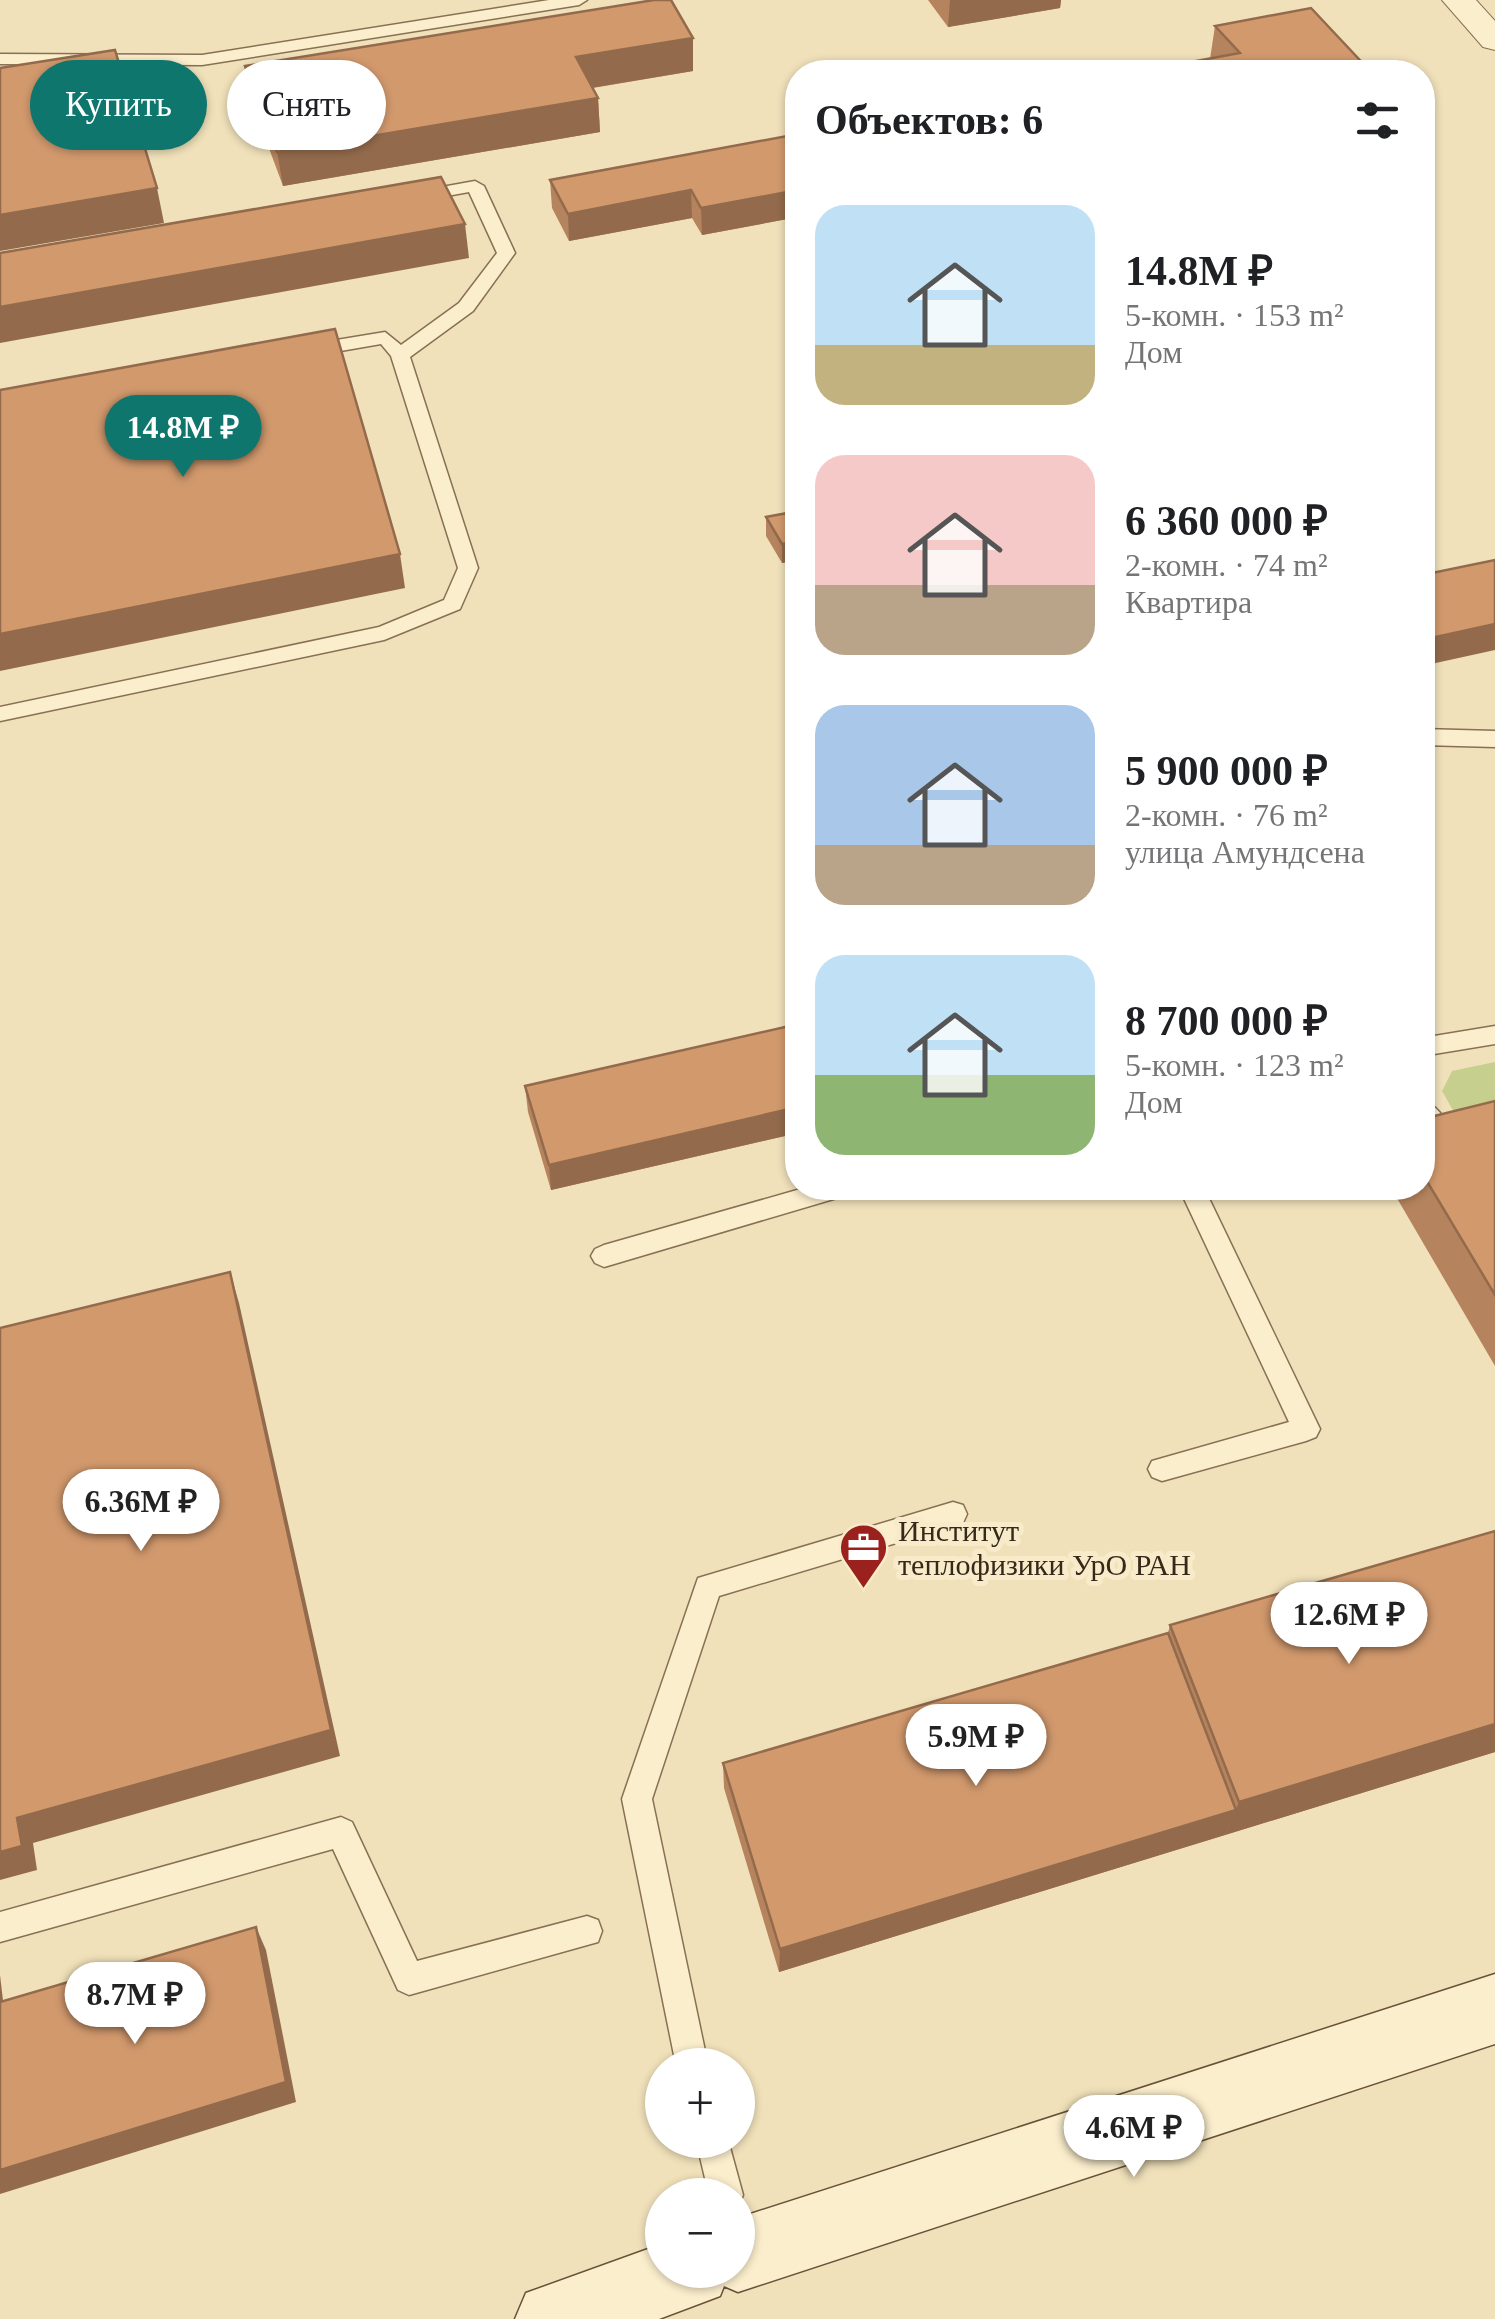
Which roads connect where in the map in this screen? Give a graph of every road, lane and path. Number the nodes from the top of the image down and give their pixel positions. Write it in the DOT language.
graph roads {
  1 [pos="579,0"];
  2 [pos="1458,0"];
  3 [pos="1495,40"];
  4 [pos="0,58"];
  5 [pos="399,199"];
  6 [pos="289,354"];
  7 [pos="400,355"];
  8 [pos="0,714"];
  9 [pos="1435,737"];
  10 [pos="1495,738"];
  11 [pos="1495,1035"];
  12 [pos="1435,1045"];
  13 [pos="1435,1127"];
  14 [pos="1452,1150"];
  15 [pos="797,1200"];
  16 [pos="1198,1200"];
  17 [pos="604,1256"];
  18 [pos="1162,1469"];
  19 [pos="954,1514"];
  20 [pos="0,1928"];
  21 [pos="587,1931"];
  22 [pos="1495,2009"];
  23 [pos="688,2048"];
  24 [pos="755,2234"];
  25 [pos="645,2279"];
  26 [pos="552,2319"];
  1 -- 4 [label="lane"];
  2 -- 3 [label="street"];
  5 -- 7 [label="lane"];
  6 -- 7 [label="lane"];
  7 -- 8 [label="lane"];
  9 -- 10 [label="lane"];
  11 -- 12 [label="lane"];
  13 -- 14 [label="lane"];
  15 -- 17 [label="lane"];
  16 -- 18 [label="lane"];
  19 -- 23 [label="lane"];
  20 -- 21 [label="lane"];
  22 -- 24 [label="main road"];
  25 -- 26 [label="main road"];
}
